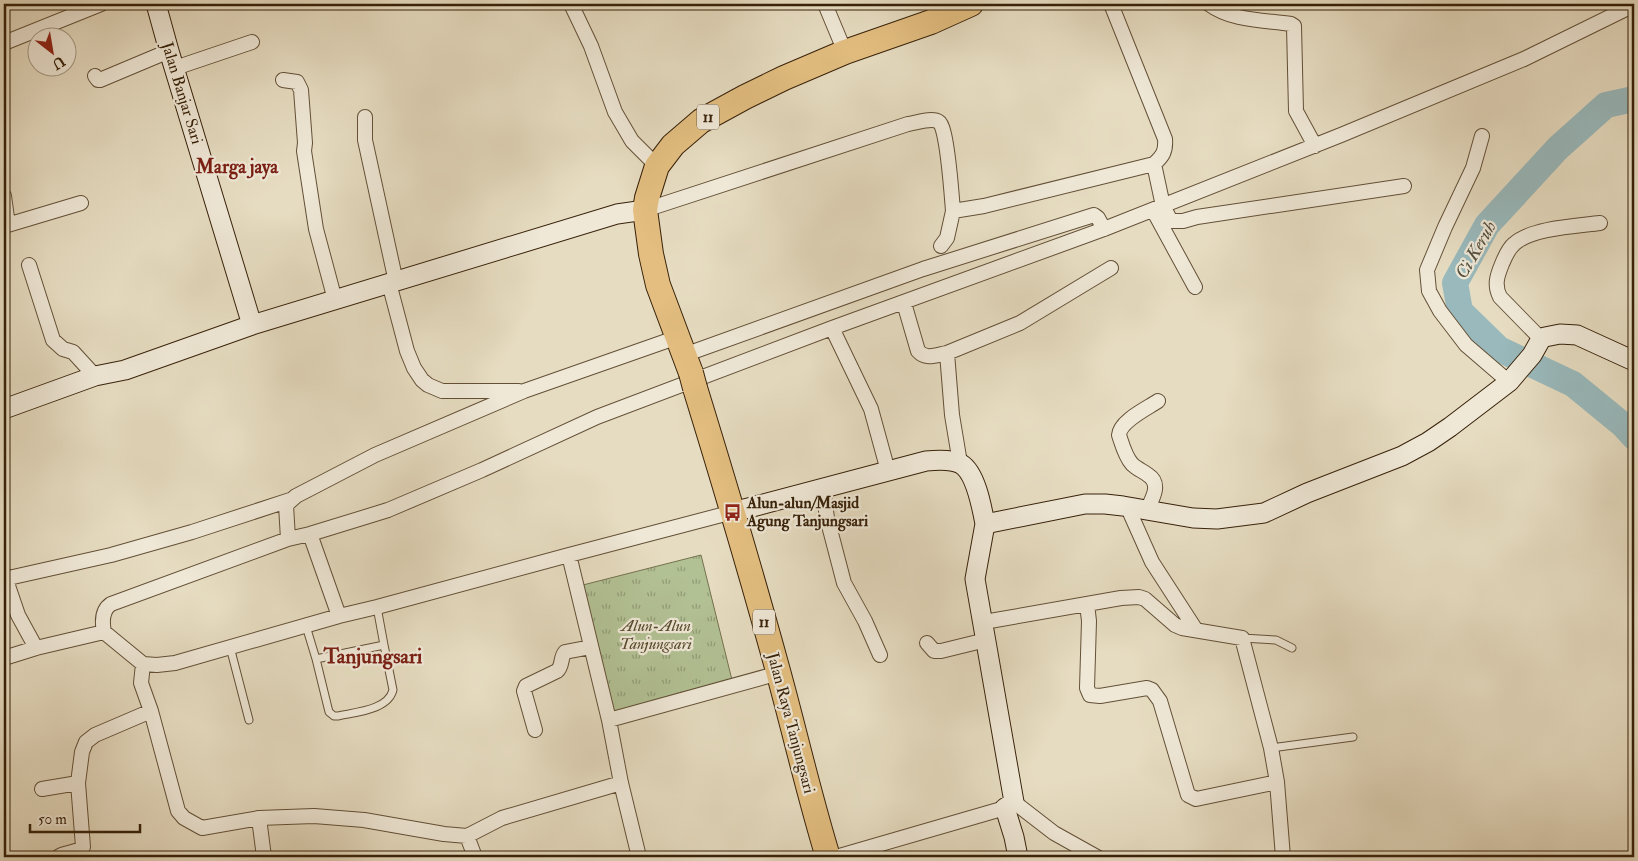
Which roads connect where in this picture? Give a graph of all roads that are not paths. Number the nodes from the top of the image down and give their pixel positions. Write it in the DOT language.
graph roads {
  1 [pos="101,4"];
  2 [pos="156,4"];
  3 [pos="571,4"];
  4 [pos="825,4"];
  5 [pos="971,4"];
  6 [pos="1209,4"];
  7 [pos="1113,5"];
  8 [pos="1634,5"];
  9 [pos="252,42"];
  10 [pos="4,43"];
  11 [pos="845,52"];
  12 [pos="172,59"];
  13 [pos="95,76"];
  14 [pos="283,80"];
  15 [pos="365,117"];
  16 [pos="1482,136"];
  17 [pos="1315,146"];
  18 [pos="1154,164"];
  19 [pos="657,166"];
  20 [pos="1404,186"];
  21 [pos="4,196"];
  22 [pos="81,203"];
  23 [pos="1158,208"];
  24 [pos="645,210"];
  25 [pos="953,211"];
  26 [pos="1600,223"];
  27 [pos="6,226"];
  28 [pos="1104,230"];
  29 [pos="941,246"];
  30 [pos="30,265"];
  31 [pos="1111,268"];
  32 [pos="393,282"];
  33 [pos="1195,287"];
  34 [pos="335,300"];
  35 [pos="904,303"];
  36 [pos="252,325"];
  37 [pos="832,328"];
  38 [pos="1536,347"];
  39 [pos="947,352"];
  40 [pos="1634,360"];
  41 [pos="687,363"];
  42 [pos="95,376"];
  43 [pos="1513,378"];
  44 [pos="524,391"];
  45 [pos="1158,402"];
  46 [pos="4,409"];
  47 [pos="960,463"];
  48 [pos="888,471"];
  49 [pos="824,488"];
  50 [pos="290,500"];
  51 [pos="1127,506"];
  52 [pos="1147,510"];
  53 [pos="733,512"];
  54 [pos="985,524"];
  55 [pos="310,534"];
  56 [pos="288,539"];
  57 [pos="569,555"];
  58 [pos="4,577"];
  59 [pos="1087,604"];
  60 [pos="377,608"];
  61 [pos="338,616"];
  62 [pos="306,626"];
  63 [pos="1196,630"];
  64 [pos="985,631"];
  65 [pos="104,632"];
  66 [pos="1242,638"];
  67 [pos="928,643"];
  68 [pos="384,645"];
  69 [pos="230,647"];
  70 [pos="591,647"];
  71 [pos="36,648"];
  72 [pos="1292,648"];
  73 [pos="880,655"];
  74 [pos="4,658"];
  75 [pos="316,659"];
  76 [pos="143,664"];
  77 [pos="779,674"];
  78 [pos="151,712"];
  79 [pos="249,720"];
  80 [pos="609,720"];
  81 [pos="535,730"];
  82 [pos="1353,737"];
  83 [pos="1271,748"];
  84 [pos="1277,782"];
  85 [pos="78,783"];
  86 [pos="621,783"];
  87 [pos="42,789"];
  88 [pos="1009,805"];
  89 [pos="259,818"];
  90 [pos="468,836"];
  91 [pos="58,857"];
  92 [pos="264,857"];
  93 [pos="475,857"];
  94 [pos="639,857"];
  95 [pos="828,857"];
  96 [pos="836,857"];
  97 [pos="1018,857"];
  98 [pos="1097,857"];
  99 [pos="1283,857"];
  1 -- 10 [label="street"];
  2 -- 12 [label="street, Jalan Banjar Sari"];
  3 -- 19 [label="street"];
  4 -- 11 [label="street"];
  5 -- 11 [label="highway, 11"];
  6 -- 17 [label="street"];
  7 -- 18 [label="street"];
  8 -- 17 [label="street"];
  9 -- 12 [label="street"];
  11 -- 19 [label="highway, 11"];
  12 -- 13 [label="street"];
  12 -- 36 [label="street, Jalan Banjar Sari"];
  14 -- 34 [label="street"];
  15 -- 32 [label="street"];
  16 -- 43 [label="street"];
  17 -- 23 [label="street"];
  18 -- 23 [label="street"];
  18 -- 25 [label="street"];
  19 -- 24 [label="highway, 11"];
  20 -- 23 [label="street"];
  21 -- 27 [label="street"];
  22 -- 27 [label="street"];
  23 -- 28 [label="street"];
  23 -- 33 [label="street"];
  24 -- 25 [label="street"];
  24 -- 32 [label="street"];
  24 -- 41 [label="highway, 11"];
  25 -- 29 [label="street"];
  26 -- 38 [label="street"];
  28 -- 35 [label="street"];
  28 -- 41 [label="street"];
  30 -- 42 [label="street"];
  31 -- 39 [label="street"];
  32 -- 34 [label="street"];
  32 -- 44 [label="street"];
  34 -- 36 [label="street"];
  35 -- 37 [label="street"];
  35 -- 39 [label="street"];
  36 -- 42 [label="street"];
  37 -- 48 [label="street"];
  37 -- 55 [label="street"];
  38 -- 40 [label="street"];
  38 -- 43 [label="street"];
  39 -- 47 [label="street"];
  41 -- 44 [label="street"];
  41 -- 53 [label="highway, Jalan Raya Tanjungsari / 11"];
  42 -- 46 [label="street"];
  43 -- 52 [label="street"];
  44 -- 50 [label="street"];
  45 -- 52 [label="street"];
  47 -- 48 [label="street"];
  47 -- 54 [label="street"];
  48 -- 49 [label="street"];
  49 -- 53 [label="street"];
  49 -- 73 [label="street"];
  50 -- 56 [label="street"];
  50 -- 58 [label="street"];
  51 -- 52 [label="street"];
  51 -- 54 [label="street"];
  51 -- 63 [label="street"];
  53 -- 57 [label="street"];
  53 -- 77 [label="highway, Jalan Raya Tanjungsari / 11"];
  54 -- 64 [label="street"];
  55 -- 56 [label="street"];
  55 -- 61 [label="street"];
  56 -- 65 [label="street"];
  57 -- 60 [label="street"];
  57 -- 70 [label="street"];
  58 -- 71 [label="street"];
  59 -- 63 [label="street"];
  59 -- 64 [label="street"];
  59 -- 84 [label="street"];
  60 -- 61 [label="street"];
  60 -- 68 [label="lane"];
  61 -- 62 [label="street"];
  62 -- 69 [label="street"];
  62 -- 75 [label="lane"];
  63 -- 66 [label="street"];
  64 -- 67 [label="street"];
  64 -- 88 [label="street"];
  65 -- 71 [label="street"];
  65 -- 76 [label="street"];
  66 -- 72 [label="lane"];
  66 -- 83 [label="street"];
  68 -- 75 [label="lane"];
  68 -- 75 [label="lane"];
  69 -- 76 [label="street"];
  69 -- 79 [label="lane"];
  70 -- 80 [label="street"];
  70 -- 81 [label="street"];
  71 -- 74 [label="street"];
  76 -- 78 [label="street"];
  77 -- 80 [label="street"];
  77 -- 95 [label="highway, Jalan Raya Tanjungsari / 11"];
  78 -- 85 [label="street"];
  78 -- 89 [label="street"];
  80 -- 86 [label="street"];
  82 -- 83 [label="lane"];
  83 -- 84 [label="street"];
  84 -- 99 [label="street"];
  85 -- 87 [label="street"];
  85 -- 91 [label="street"];
  86 -- 90 [label="street"];
  86 -- 94 [label="street"];
  88 -- 96 [label="street"];
  88 -- 97 [label="street"];
  88 -- 98 [label="street"];
  89 -- 90 [label="street"];
  89 -- 92 [label="street"];
  90 -- 93 [label="street"];
}
